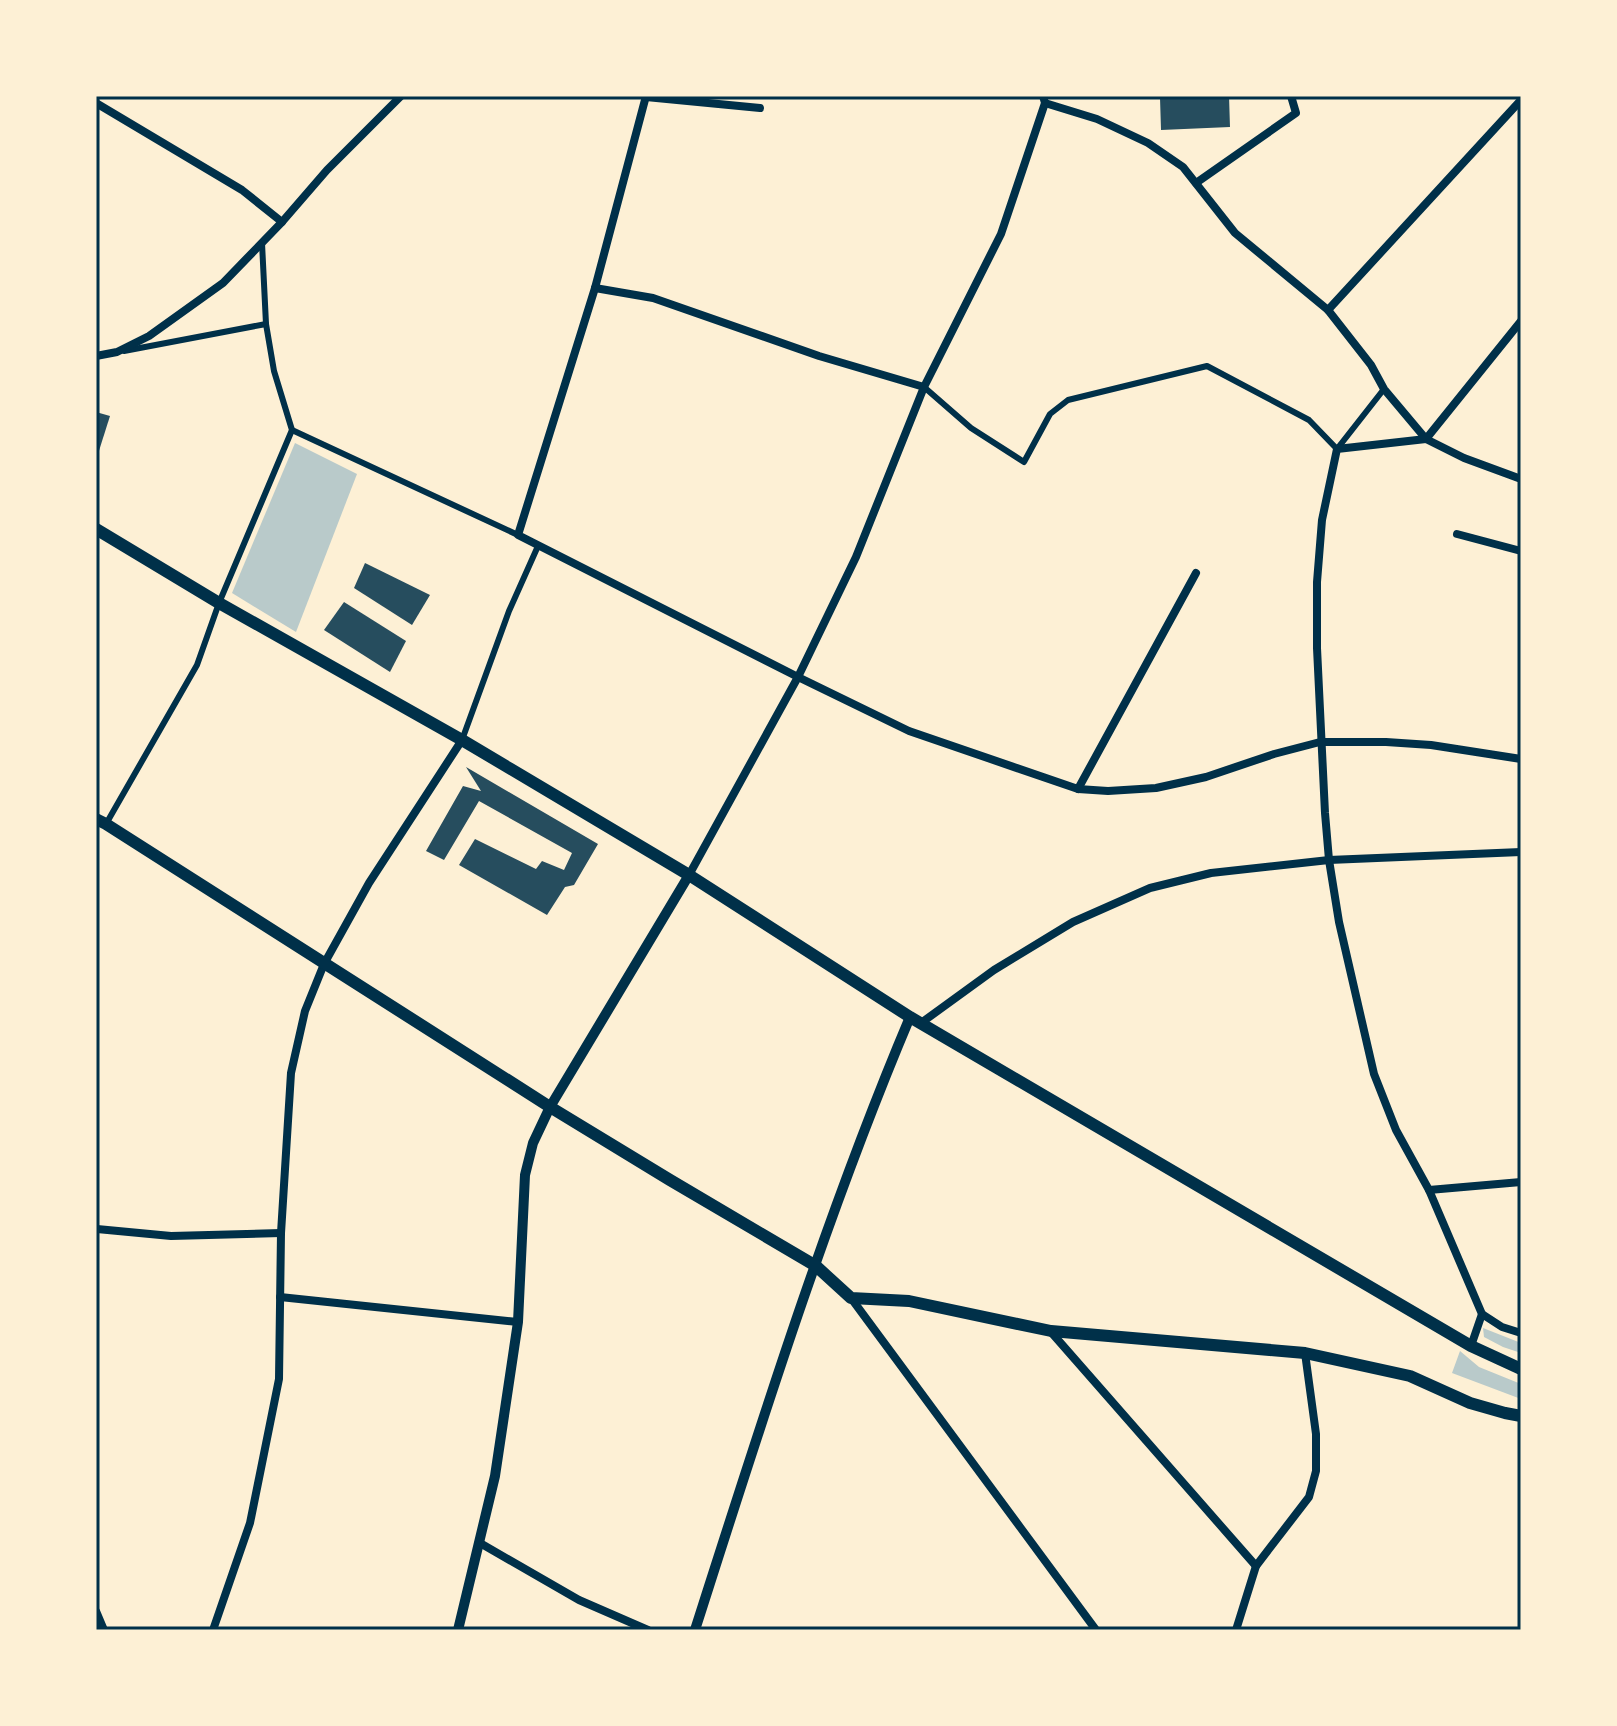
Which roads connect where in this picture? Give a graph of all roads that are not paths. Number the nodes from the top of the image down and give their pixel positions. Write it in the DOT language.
graph roads {
  1 [pos="401,96"];
  2 [pos="1291,96"];
  3 [pos="1511,96"];
  4 [pos="646,97"];
  5 [pos="1521,99"];
  6 [pos="1044,100"];
  7 [pos="96,103"];
  8 [pos="760,108"];
  9 [pos="1196,183"];
  10 [pos="282,222"];
  11 [pos="262,243"];
  12 [pos="595,288"];
  13 [pos="1328,310"];
  14 [pos="1521,321"];
  15 [pos="266,324"];
  16 [pos="117,352"];
  17 [pos="96,356"];
  18 [pos="924,387"];
  19 [pos="1384,389"];
  20 [pos="292,430"];
  21 [pos="1426,439"];
  22 [pos="1337,449"];
  23 [pos="1521,479"];
  24 [pos="96,529"];
  25 [pos="1457,534"];
  26 [pos="518,535"];
  27 [pos="538,546"];
  28 [pos="1521,551"];
  29 [pos="1196,573"];
  30 [pos="219,603"];
  31 [pos="798,677"];
  32 [pos="462,740"];
  33 [pos="1320,742"];
  34 [pos="1521,759"];
  35 [pos="1078,789"];
  36 [pos="101,822"];
  37 [pos="1521,852"];
  38 [pos="1329,860"];
  39 [pos="689,875"];
  40 [pos="324,964"];
  41 [pos="915,1020"];
  42 [pos="550,1107"];
  43 [pos="1521,1182"];
  44 [pos="1429,1190"];
  45 [pos="96,1231"];
  46 [pos="281,1233"];
  47 [pos="816,1266"];
  48 [pos="280,1297"];
  49 [pos="851,1298"];
  50 [pos="1482,1314"];
  51 [pos="518,1322"];
  52 [pos="1051,1331"];
  53 [pos="1521,1333"];
  54 [pos="1471,1346"];
  55 [pos="1305,1353"];
  56 [pos="1521,1369"];
  57 [pos="1521,1416"];
  58 [pos="480,1543"];
  59 [pos="1256,1566"];
  60 [pos="96,1611"];
  61 [pos="104,1630"];
  62 [pos="213,1630"];
  63 [pos="458,1630"];
  64 [pos="648,1630"];
  65 [pos="695,1630"];
  66 [pos="1096,1630"];
  67 [pos="1236,1630"];
  1 -- 10 [label="street"];
  2 -- 9 [label="street"];
  3 -- 5 [label="street"];
  4 -- 8 [label="street"];
  4 -- 12 [label="street"];
  5 -- 13 [label="street"];
  6 -- 9 [label="street"];
  6 -- 18 [label="street"];
  7 -- 10 [label="street"];
  9 -- 13 [label="street"];
  10 -- 11 [label="street"];
  11 -- 15 [label="street"];
  11 -- 16 [label="street"];
  12 -- 18 [label="street"];
  12 -- 26 [label="street"];
  13 -- 19 [label="street"];
  14 -- 21 [label="street"];
  15 -- 16 [label="street"];
  15 -- 20 [label="street"];
  16 -- 17 [label="street"];
  18 -- 22 [label="street"];
  18 -- 31 [label="street"];
  19 -- 21 [label="street"];
  19 -- 22 [label="street"];
  20 -- 26 [label="street"];
  20 -- 30 [label="street"];
  21 -- 22 [label="street"];
  21 -- 23 [label="street"];
  22 -- 33 [label="street"];
  24 -- 30 [label="main road"];
  25 -- 28 [label="street"];
  26 -- 27 [label="street"];
  27 -- 31 [label="street"];
  27 -- 32 [label="street"];
  29 -- 35 [label="street"];
  30 -- 32 [label="main road"];
  30 -- 36 [label="street"];
  31 -- 35 [label="street"];
  31 -- 39 [label="street"];
  32 -- 39 [label="main road"];
  32 -- 40 [label="street"];
  33 -- 34 [label="street"];
  33 -- 35 [label="street"];
  33 -- 38 [label="street"];
  36 -- 40 [label="main road"];
  37 -- 38 [label="street"];
  38 -- 41 [label="street"];
  38 -- 44 [label="street"];
  39 -- 41 [label="main road"];
  39 -- 42 [label="street"];
  40 -- 42 [label="main road"];
  40 -- 46 [label="street"];
  41 -- 47 [label="street"];
  41 -- 54 [label="main road"];
  42 -- 47 [label="main road"];
  42 -- 51 [label="street"];
  43 -- 44 [label="street"];
  44 -- 50 [label="street"];
  45 -- 46 [label="street"];
  46 -- 48 [label="street"];
  47 -- 49 [label="main road"];
  47 -- 65 [label="street"];
  48 -- 51 [label="street"];
  48 -- 62 [label="street"];
  49 -- 52 [label="main road"];
  49 -- 66 [label="street"];
  50 -- 53 [label="street"];
  50 -- 54 [label="street"];
  51 -- 58 [label="street"];
  52 -- 55 [label="main road"];
  52 -- 59 [label="street"];
  54 -- 56 [label="main road"];
  55 -- 57 [label="main road"];
  55 -- 59 [label="street"];
  58 -- 63 [label="street"];
  58 -- 64 [label="street"];
  59 -- 67 [label="street"];
  60 -- 61 [label="street"];
}
